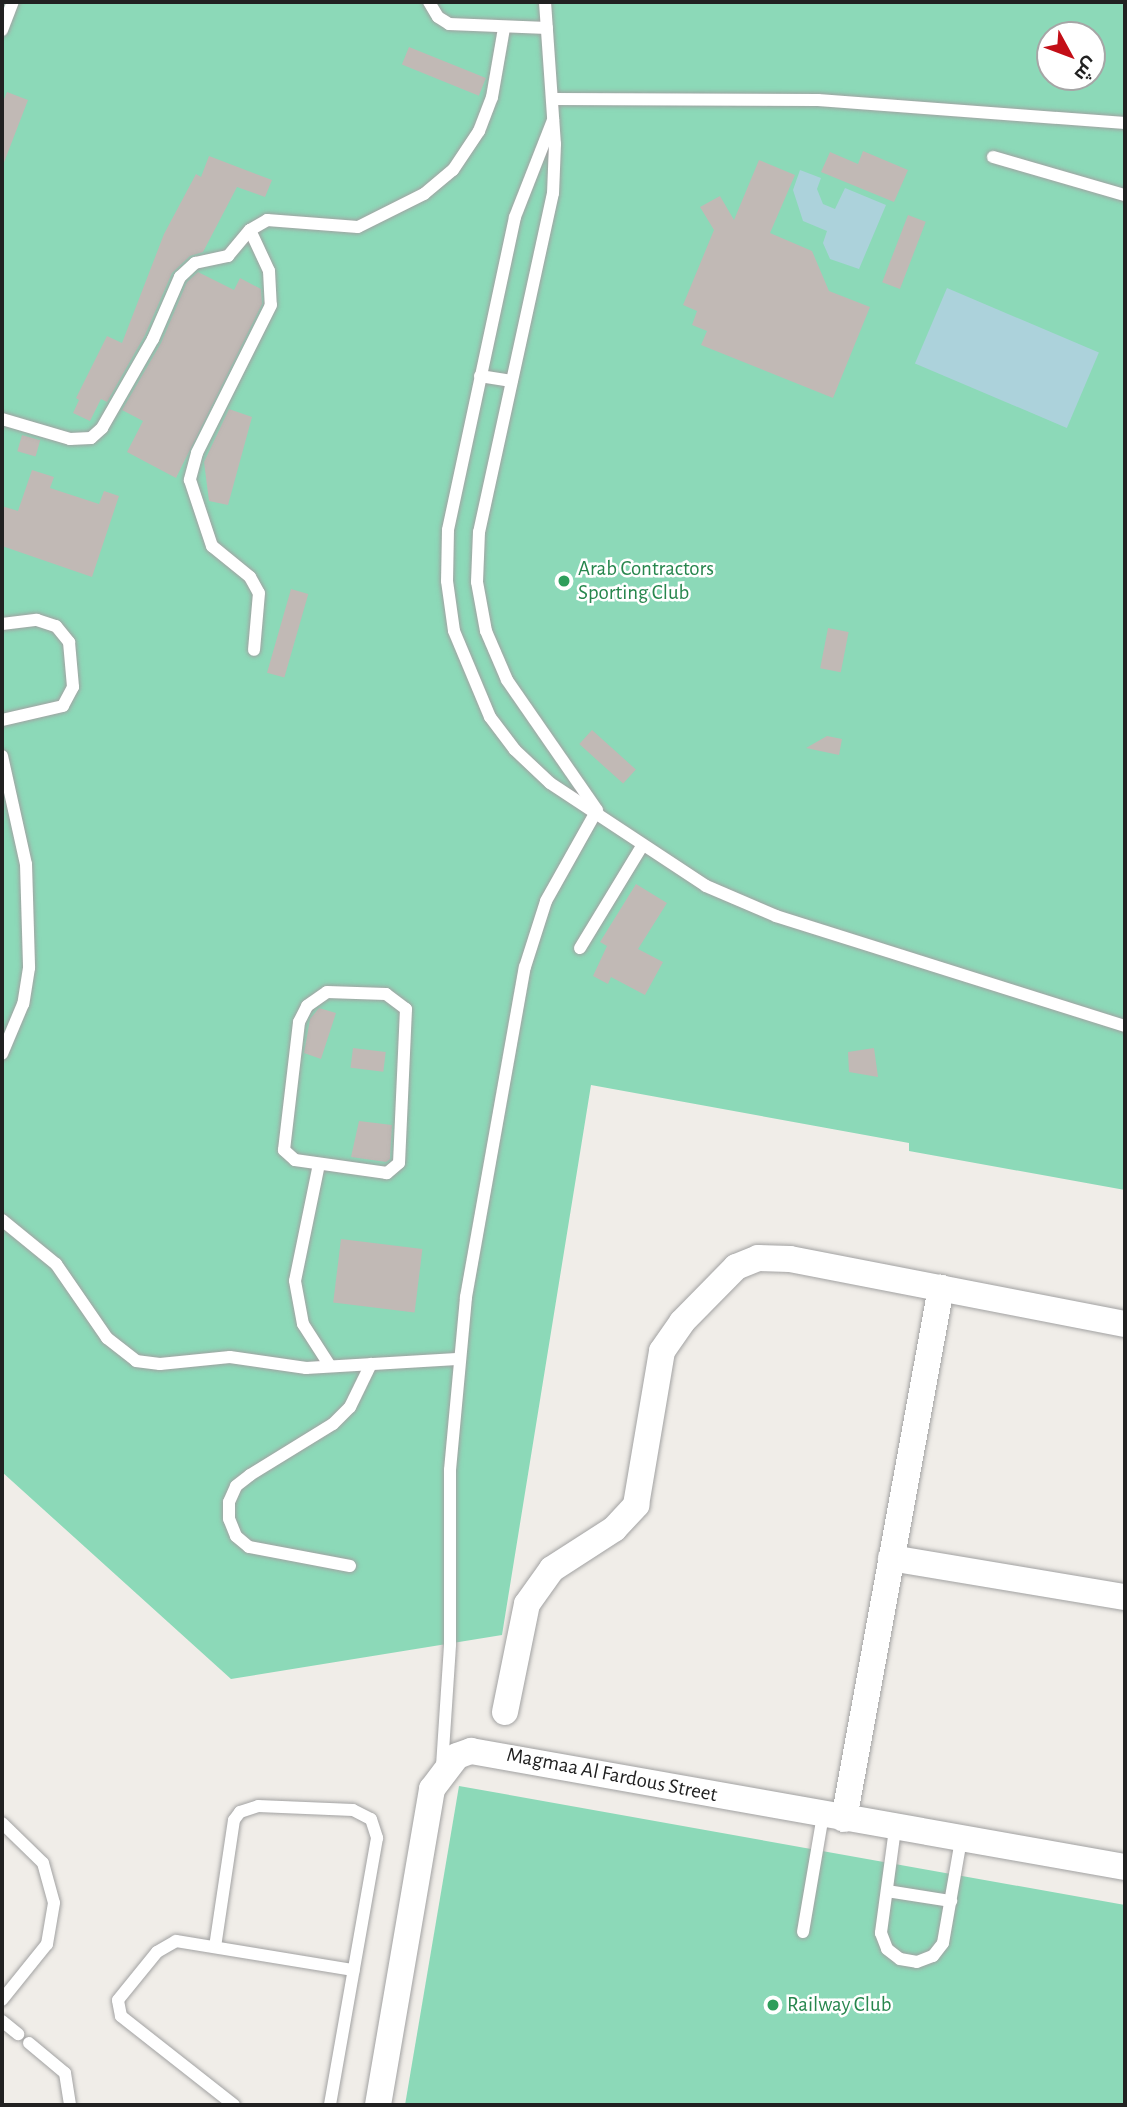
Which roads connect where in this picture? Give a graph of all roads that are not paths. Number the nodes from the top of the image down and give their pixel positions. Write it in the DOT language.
graph roads {
  1 [pos="13,2"];
  2 [pos="429,2"];
  3 [pos="545,2"];
  4 [pos="504,28"];
  5 [pos="548,28"];
  6 [pos="2,30"];
  7 [pos="552,99"];
  8 [pos="553,120"];
  9 [pos="1125,123"];
  10 [pos="993,157"];
  11 [pos="1125,195"];
  12 [pos="250,230"];
  13 [pos="480,376"];
  14 [pos="512,381"];
  15 [pos="2,419"];
  16 [pos="2,624"];
  17 [pos="254,650"];
  18 [pos="2,720"];
  19 [pos="2,755"];
  20 [pos="597,810"];
  21 [pos="642,846"];
  22 [pos="580,948"];
  23 [pos="1125,1026"];
  24 [pos="2,1054"];
  25 [pos="319,1164"];
  26 [pos="2,1220"];
  27 [pos="941,1288"];
  28 [pos="1125,1324"];
  29 [pos="457,1359"];
  30 [pos="371,1364"];
  31 [pos="330,1366"];
  32 [pos="891,1558"];
  33 [pos="350,1566"];
  34 [pos="1125,1597"];
  35 [pos="505,1712"];
  36 [pos="442,1772"];
  37 [pos="833,1817"];
  38 [pos="2,1823"];
  39 [pos="895,1829"];
  40 [pos="961,1840"];
  41 [pos="1125,1867"];
  42 [pos="887,1891"];
  43 [pos="951,1901"];
  44 [pos="803,1932"];
  45 [pos="215,1947"];
  46 [pos="354,1970"];
  47 [pos="2,2000"];
  48 [pos="2,2021"];
  49 [pos="18,2034"];
  50 [pos="29,2043"];
  51 [pos="70,2105"];
  52 [pos="234,2105"];
  53 [pos="330,2105"];
  54 [pos="378,2105"];
  1 -- 6 [label="lane"];
  2 -- 4 [label="lane"];
  3 -- 5 [label="lane"];
  4 -- 5 [label="lane"];
  4 -- 12 [label="lane"];
  5 -- 7 [label="lane"];
  7 -- 8 [label="lane"];
  7 -- 9 [label="lane"];
  8 -- 13 [label="lane"];
  8 -- 14 [label="lane"];
  10 -- 11 [label="lane"];
  12 -- 15 [label="lane"];
  12 -- 17 [label="lane"];
  13 -- 14 [label="lane"];
  13 -- 20 [label="lane"];
  14 -- 20 [label="lane"];
  16 -- 18 [label="lane"];
  19 -- 24 [label="lane"];
  20 -- 21 [label="lane"];
  20 -- 29 [label="lane"];
  21 -- 22 [label="lane"];
  21 -- 23 [label="lane"];
  25 -- 25 [label="lane"];
  25 -- 31 [label="lane"];
  26 -- 31 [label="lane"];
  27 -- 28 [label="street"];
  27 -- 32 [label="street"];
  27 -- 35 [label="street"];
  29 -- 30 [label="lane"];
  29 -- 36 [label="lane"];
  30 -- 31 [label="lane"];
  30 -- 33 [label="lane"];
  32 -- 34 [label="street"];
  32 -- 37 [label="street"];
  36 -- 37 [label="street, Magmaa Al Fardous Street"];
  36 -- 54 [label="street"];
  37 -- 39 [label="street, Magmaa Al Fardous Street"];
  37 -- 44 [label="lane"];
  38 -- 47 [label="lane"];
  39 -- 40 [label="street, Magmaa Al Fardous Street"];
  39 -- 42 [label="lane"];
  40 -- 41 [label="street, Magmaa Al Fardous Street"];
  40 -- 43 [label="lane"];
  42 -- 43 [label="lane"];
  42 -- 43 [label="lane"];
  45 -- 46 [label="lane"];
  45 -- 46 [label="lane"];
  45 -- 52 [label="lane"];
  46 -- 53 [label="lane"];
  48 -- 49 [label="lane"];
  50 -- 51 [label="lane"];
}
